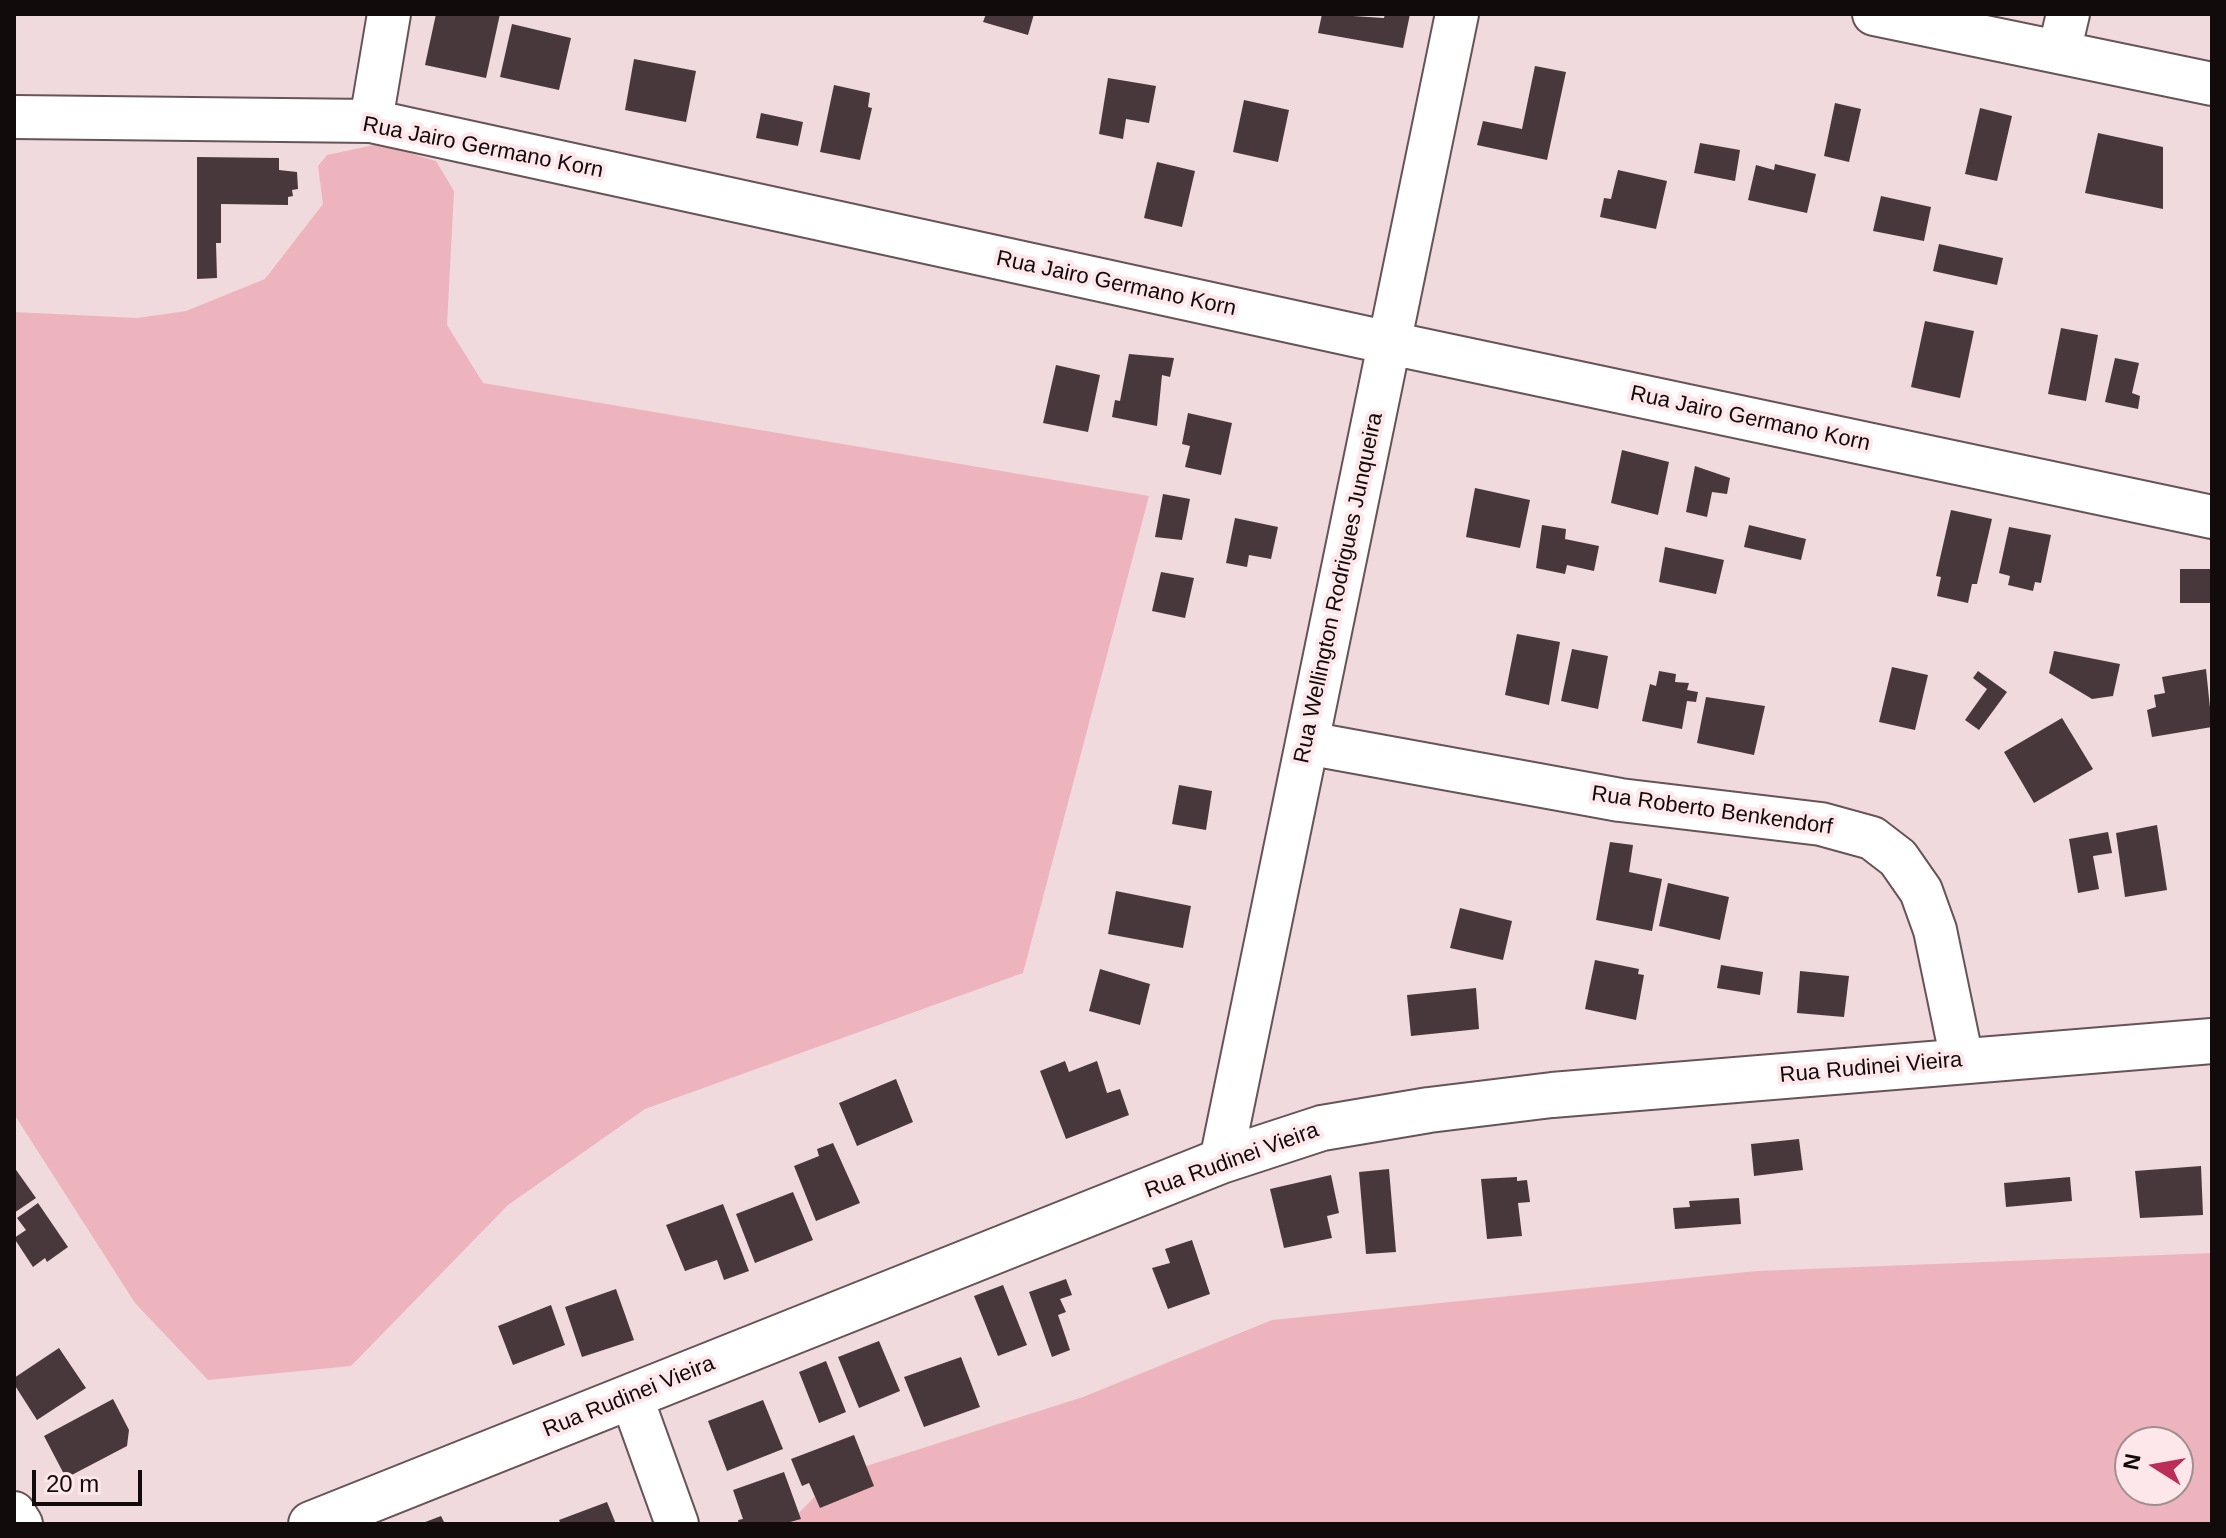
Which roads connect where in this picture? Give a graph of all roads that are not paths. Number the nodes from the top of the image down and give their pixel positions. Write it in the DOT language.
graph roads {
  1 [pos="389,14"];
  2 [pos="1457,14"];
  3 [pos="1874,14"];
  4 [pos="2063,33"];
  5 [pos="2212,84"];
  6 [pos="14,117"];
  7 [pos="371,121"];
  8 [pos="1390,343"];
  9 [pos="2212,517"];
  10 [pos="1307,743"];
  11 [pos="2212,1041"];
  12 [pos="1962,1060"];
  13 [pos="1221,1161"];
  14 [pos="631,1396"];
  15 [pos="14,1513"];
  16 [pos="21,1524"];
  17 [pos="311,1524"];
  18 [pos="677,1524"];
  1 -- 7 [label="street"];
  2 -- 8 [label="street, Rua Wellington Rodrigues Junqueira"];
  3 -- 4 [label="street"];
  4 -- 5 [label="street"];
  6 -- 7 [label="street, Rua Jairo Germano Korn"];
  7 -- 8 [label="street, Rua Jairo Germano Korn"];
  8 -- 9 [label="street, Rua Jairo Germano Korn"];
  8 -- 10 [label="street, Rua Wellington Rodrigues Junqueira"];
  10 -- 12 [label="street, Rua Roberto Benkendorf"];
  10 -- 13 [label="street, Rua Wellington Rodrigues Junqueira"];
  11 -- 12 [label="street, Rua Rudinei Vieira"];
  12 -- 13 [label="street, Rua Rudinei Vieira"];
  13 -- 14 [label="street, Rua Rudinei Vieira"];
  14 -- 17 [label="street, Rua Rudinei Vieira"];
  14 -- 18 [label="street"];
  15 -- 16 [label="street"];
}
